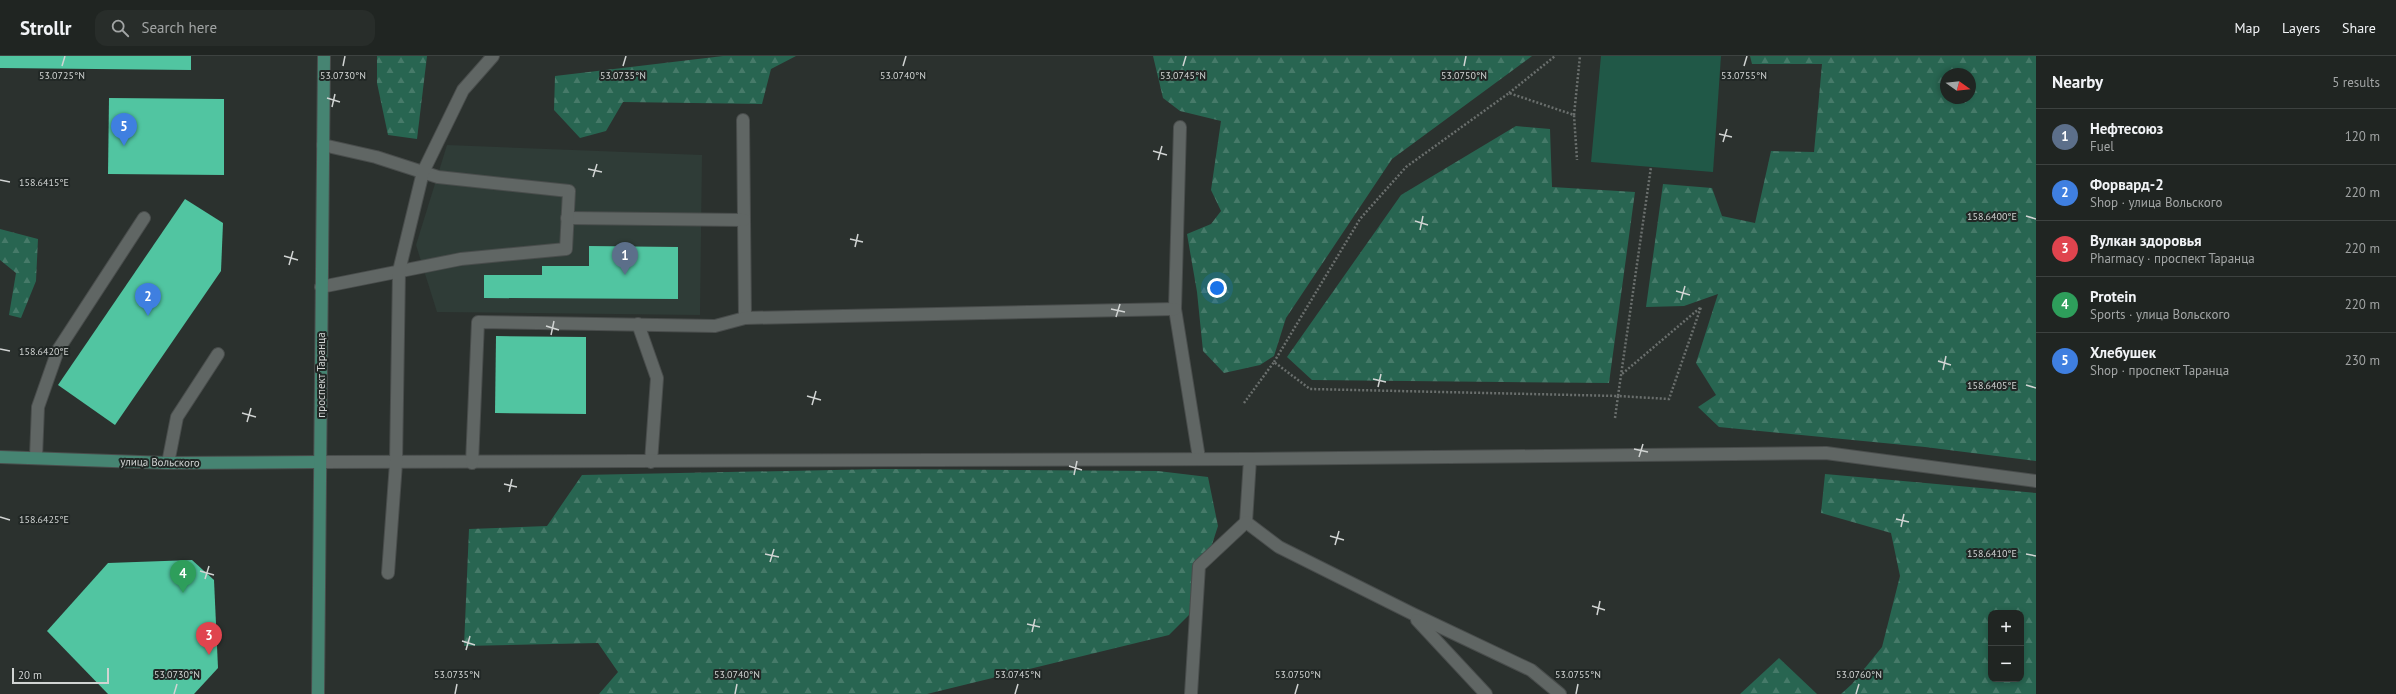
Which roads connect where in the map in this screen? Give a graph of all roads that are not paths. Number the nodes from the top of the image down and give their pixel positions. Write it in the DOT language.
graph roads {
  1 [pos="324,56"];
  2 [pos="493,56"];
  3 [pos="743,120"];
  4 [pos="1180,127"];
  5 [pos="323,145"];
  6 [pos="423,172"];
  7 [pos="144,218"];
  8 [pos="567,218"];
  9 [pos="744,220"];
  10 [pos="399,272"];
  11 [pos="321,287"];
  12 [pos="1175,309"];
  13 [pos="745,318"];
  14 [pos="638,324"];
  15 [pos="218,354"];
  16 [pos="0,457"];
  17 [pos="36,457"];
  18 [pos="1199,458"];
  19 [pos="1250,459"];
  20 [pos="320,462"];
  21 [pos="651,462"];
  22 [pos="168,463"];
  23 [pos="396,463"];
  24 [pos="472,463"];
  25 [pos="2036,481"];
  26 [pos="1246,522"];
  27 [pos="388,573"];
  28 [pos="1413,614"];
  29 [pos="318,694"];
  30 [pos="1191,694"];
  31 [pos="1486,694"];
  32 [pos="1560,694"];
  1 -- 5 [label="main road, проспект Таранца"];
  2 -- 6 [label="street"];
  3 -- 9 [label="street"];
  4 -- 12 [label="street"];
  5 -- 6 [label="street"];
  5 -- 11 [label="main road, проспект Таранца"];
  6 -- 8 [label="street"];
  6 -- 10 [label="street"];
  7 -- 17 [label="street"];
  8 -- 9 [label="street"];
  8 -- 10 [label="street"];
  9 -- 13 [label="street"];
  10 -- 11 [label="street"];
  10 -- 23 [label="street"];
  11 -- 20 [label="main road, проспект Таранца"];
  12 -- 13 [label="street"];
  12 -- 18 [label="street"];
  13 -- 14 [label="street"];
  14 -- 21 [label="street"];
  14 -- 24 [label="street"];
  15 -- 22 [label="street"];
  16 -- 17 [label="main road, улица Вольского"];
  17 -- 22 [label="main road, улица Вольского"];
  18 -- 19 [label="street"];
  18 -- 21 [label="street"];
  19 -- 25 [label="street"];
  19 -- 26 [label="street"];
  20 -- 22 [label="main road, улица Вольского"];
  20 -- 23 [label="street"];
  20 -- 29 [label="main road, проспект Таранца"];
  21 -- 24 [label="street"];
  23 -- 24 [label="street"];
  23 -- 27 [label="street"];
  26 -- 28 [label="street"];
  26 -- 30 [label="street"];
  28 -- 31 [label="street"];
  28 -- 32 [label="street"];
}
